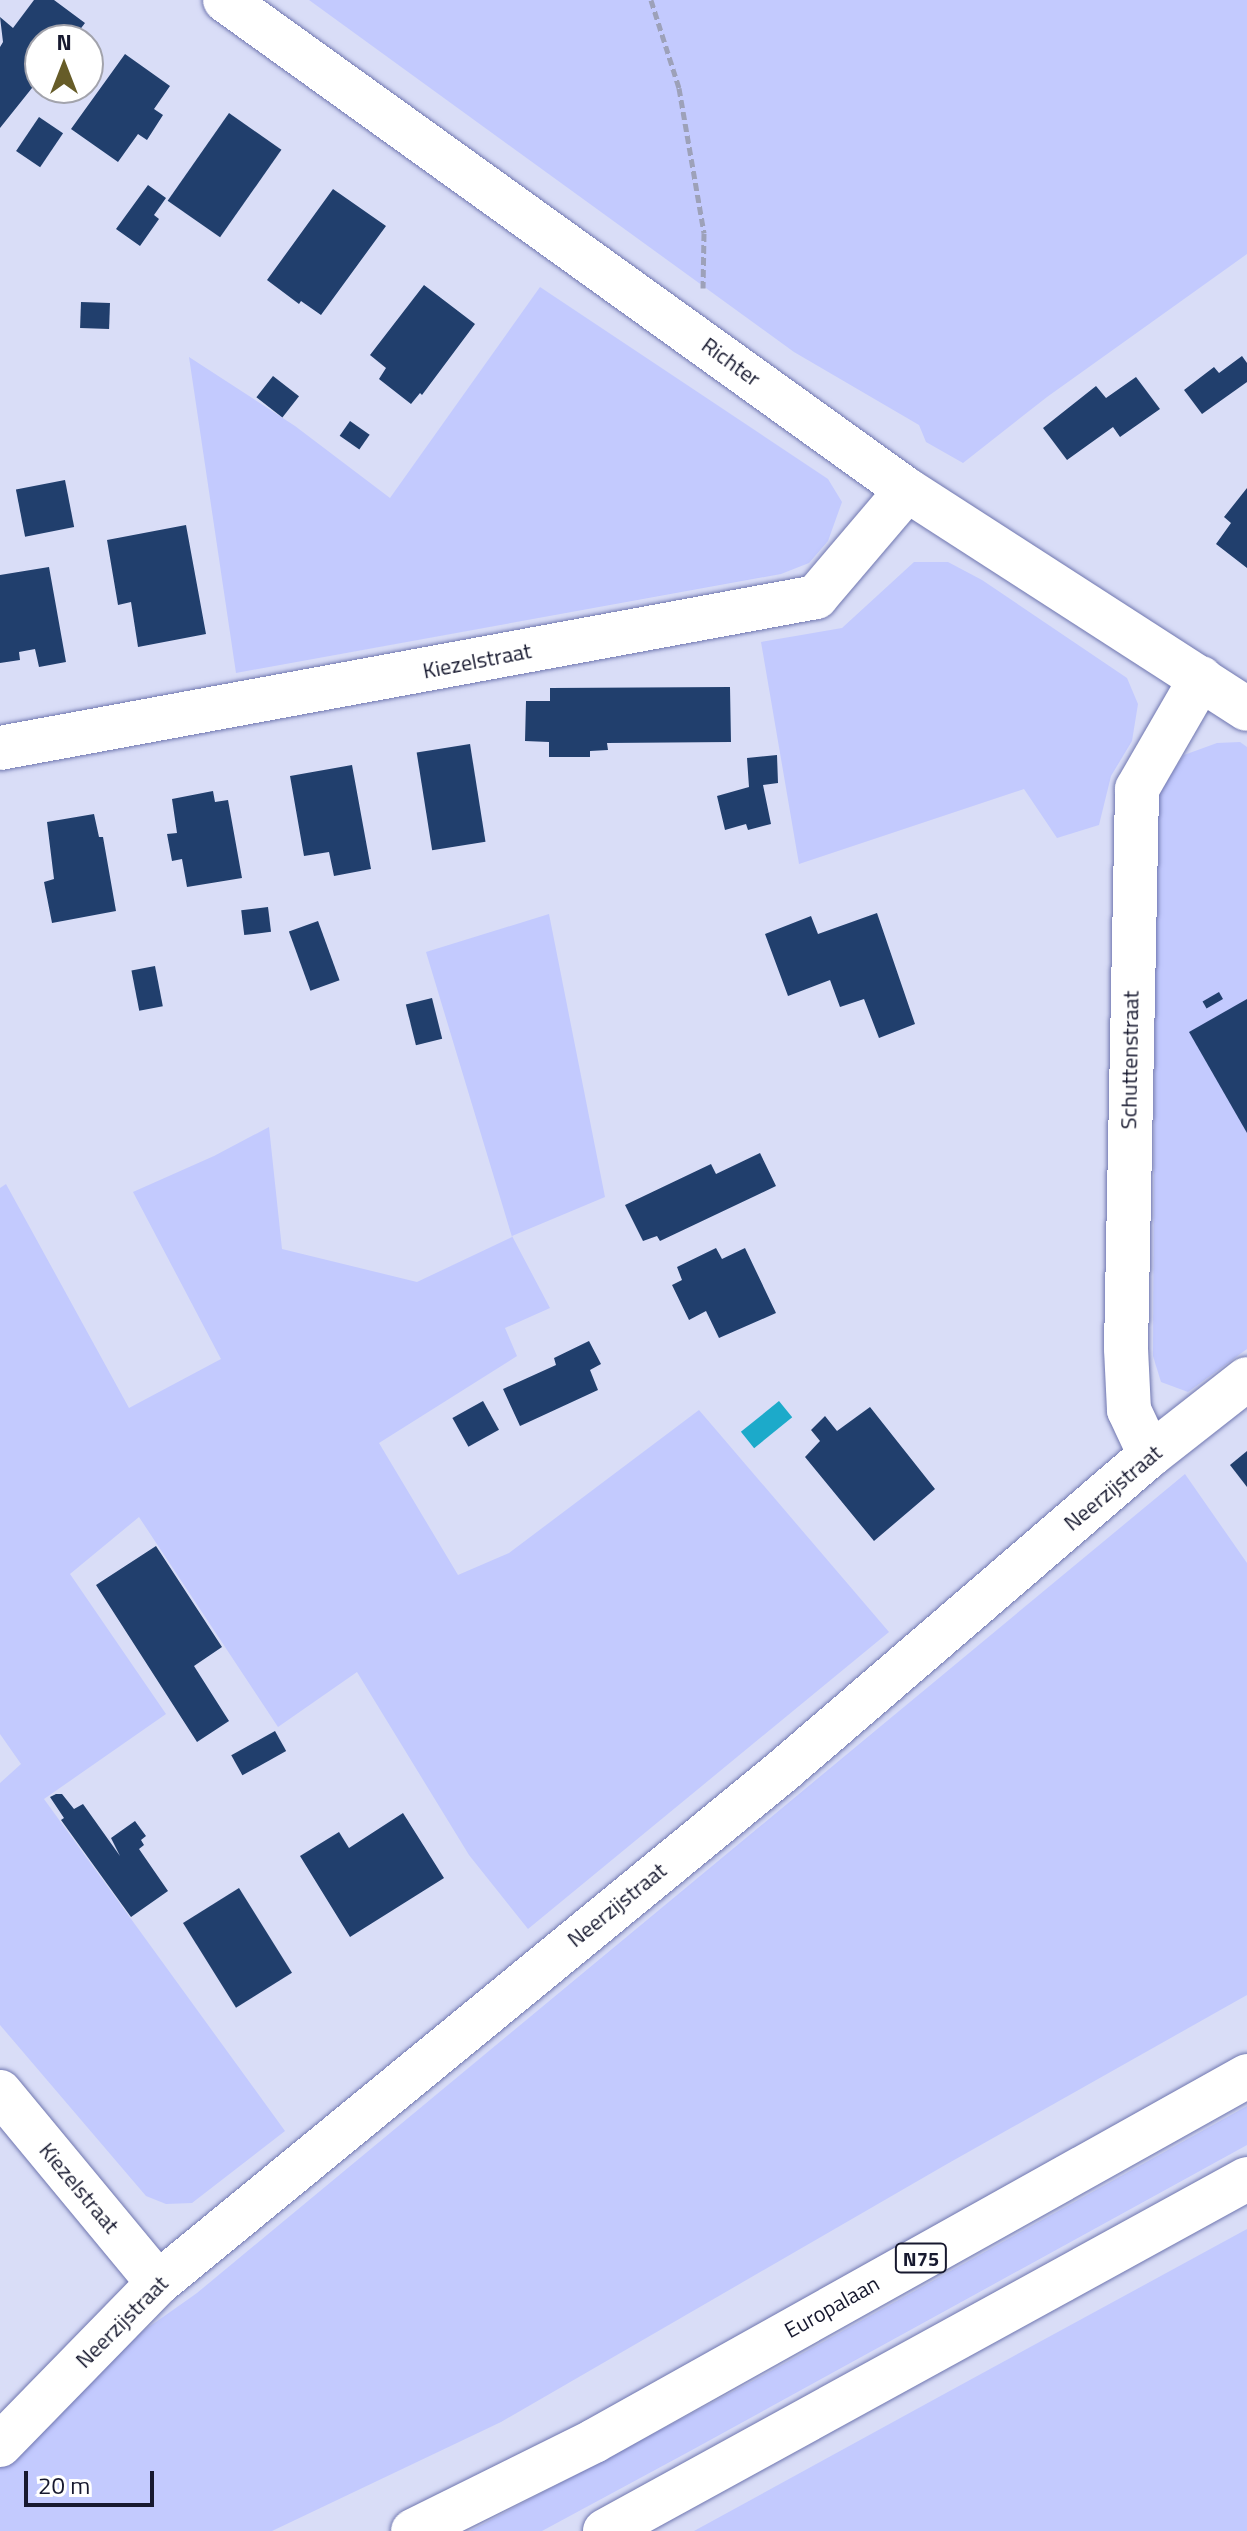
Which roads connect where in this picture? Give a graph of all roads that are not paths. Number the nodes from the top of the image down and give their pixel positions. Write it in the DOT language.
graph roads {
  1 [pos="225,0"];
  2 [pos="907,490"];
  3 [pos="1201,678"];
  4 [pos="1247,709"];
  5 [pos="0,748"];
  6 [pos="1247,1379"];
  7 [pos="1150,1455"];
  8 [pos="1247,2076"];
  9 [pos="0,2092"];
  10 [pos="1247,2179"];
  11 [pos="158,2283"];
  12 [pos="0,2445"];
  13 [pos="413,2531"];
  14 [pos="605,2531"];
  1 -- 2 [label="main road, Richter"];
  2 -- 3 [label="main road, Richter"];
  2 -- 5 [label="main road, Kiezelstraat"];
  3 -- 4 [label="main road, Richter"];
  3 -- 7 [label="main road, Schuttenstraat"];
  6 -- 7 [label="main road, Neerzijstraat"];
  7 -- 11 [label="main road, Neerzijstraat"];
  8 -- 13 [label="main road, Europalaan / N75"];
  9 -- 11 [label="main road, Kiezelstraat"];
  10 -- 14 [label="main road"];
  11 -- 12 [label="main road, Neerzijstraat"];
}
